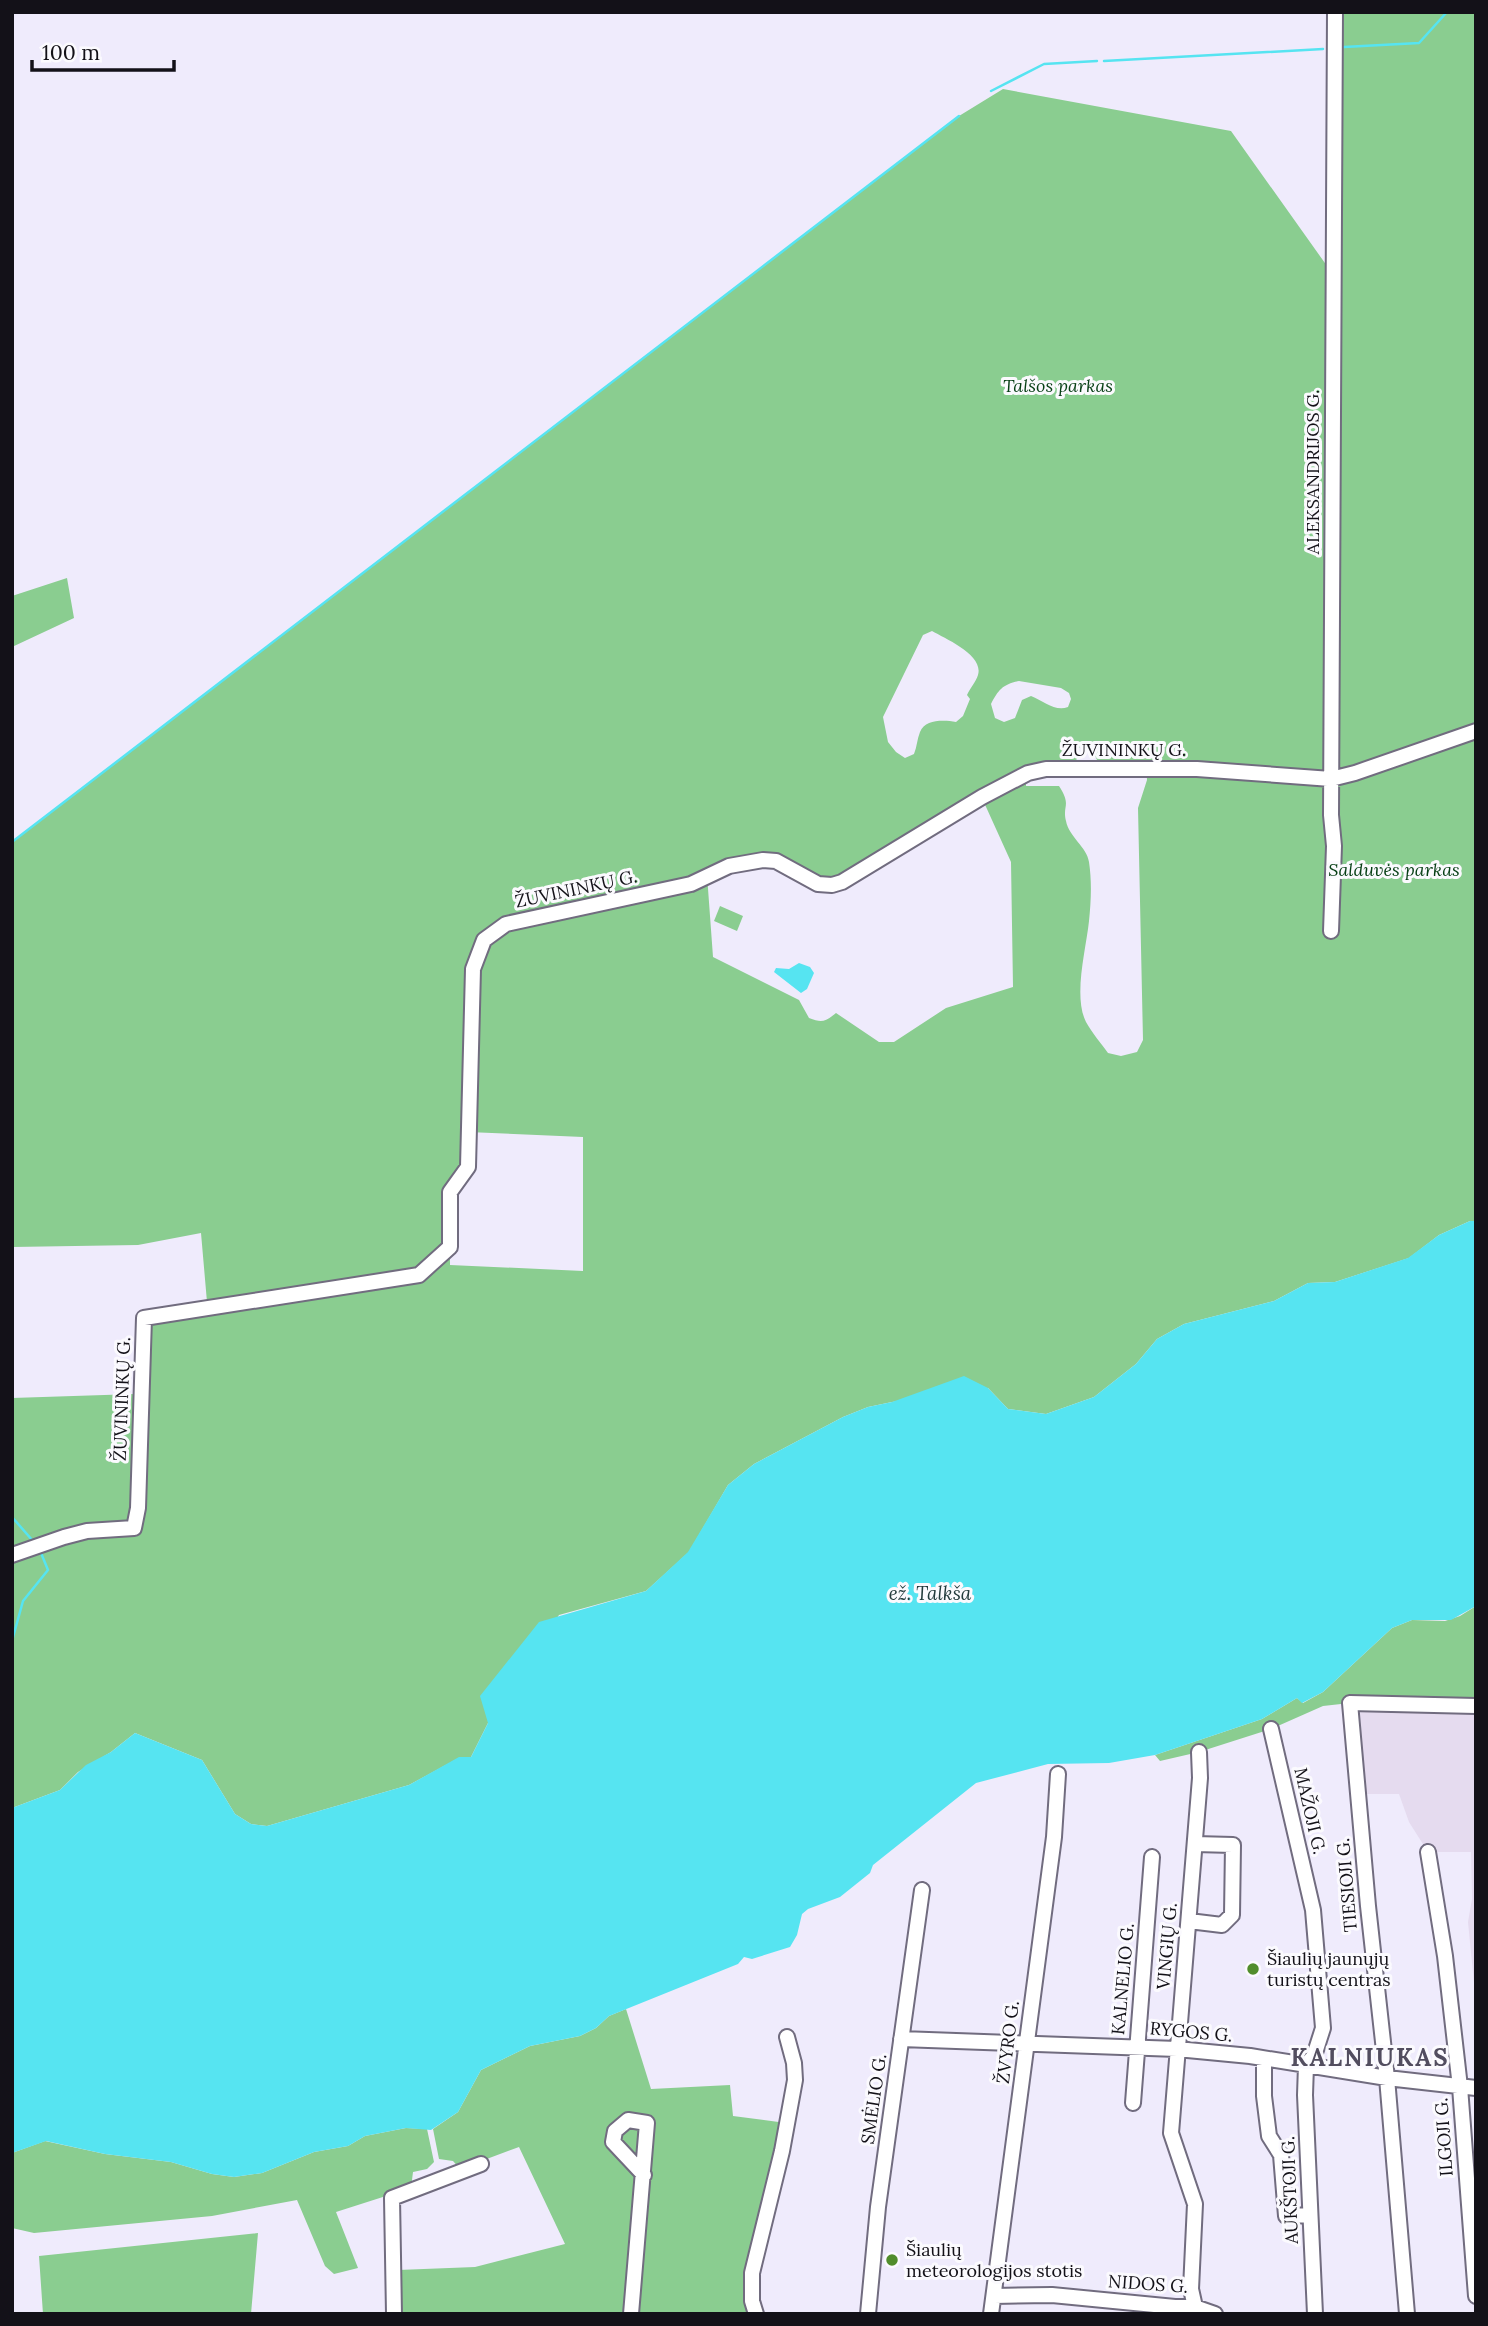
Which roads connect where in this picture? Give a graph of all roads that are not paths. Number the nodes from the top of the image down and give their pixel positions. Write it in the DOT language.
graph roads {
  1 [pos="1335,12"];
  2 [pos="1476,731"];
  3 [pos="1331,779"];
  4 [pos="1331,931"];
  5 [pos="12,1555"];
  6 [pos="1476,1706"];
  7 [pos="1271,1729"];
  8 [pos="1199,1752"];
  9 [pos="1058,1774"];
  10 [pos="1195,1844"];
  11 [pos="1427,1852"];
  12 [pos="1152,1857"];
  13 [pos="922,1890"];
  14 [pos="1189,1922"];
  15 [pos="787,2037"];
  16 [pos="901,2039"];
  17 [pos="1027,2043"];
  18 [pos="1137,2047"];
  19 [pos="1177,2049"];
  20 [pos="1264,2059"];
  21 [pos="1306,2065"];
  22 [pos="1387,2077"];
  23 [pos="1460,2087"];
  24 [pos="1476,2088"];
  25 [pos="1133,2103"];
  26 [pos="481,2164"];
  27 [pos="644,2175"];
  28 [pos="1310,2215"];
  29 [pos="994,2296"];
  30 [pos="1476,2296"];
  31 [pos="1195,2306"];
  32 [pos="394,2314"];
  33 [pos="631,2314"];
  34 [pos="756,2314"];
  35 [pos="868,2314"];
  36 [pos="991,2314"];
  37 [pos="1215,2314"];
  38 [pos="1315,2314"];
  39 [pos="1407,2314"];
  1 -- 3 [label="street, ALEKSANDRIJOS G."];
  2 -- 3 [label="street, ŽUVININKŲ G."];
  3 -- 4 [label="street, ALEKSANDRIJOS G."];
  3 -- 5 [label="street, ŽUVININKŲ G."];
  6 -- 22 [label="street, TIESIOJI G."];
  7 -- 21 [label="street, MAŽOJI G."];
  8 -- 10 [label="street, VINGIŲ G."];
  9 -- 17 [label="street, ŽVYRO G."];
  10 -- 14 [label="street, VINGIŲ G."];
  10 -- 14 [label="street"];
  11 -- 23 [label="street, ILGOJI G."];
  12 -- 18 [label="street, KALNELIO G."];
  13 -- 16 [label="street, SMĖLIO G."];
  14 -- 19 [label="street, VINGIŲ G."];
  15 -- 34 [label="street"];
  16 -- 17 [label="street, RYGOS G."];
  16 -- 35 [label="street, SMĖLIO G."];
  17 -- 18 [label="street, RYGOS G."];
  17 -- 29 [label="street, ŽVYRO G."];
  18 -- 19 [label="street, RYGOS G."];
  18 -- 25 [label="street, KALNELIO G."];
  19 -- 20 [label="street, RYGOS G."];
  19 -- 31 [label="street, VINGIŲ G."];
  20 -- 21 [label="street, RYGOS G."];
  20 -- 28 [label="street"];
  21 -- 22 [label="street, RYGOS G."];
  21 -- 28 [label="street, AUKŠTOJI G."];
  22 -- 23 [label="street, RYGOS G."];
  22 -- 39 [label="street, TIESIOJI G."];
  23 -- 24 [label="street, RYGOS G."];
  23 -- 30 [label="street, ILGOJI G."];
  26 -- 32 [label="street"];
  27 -- 27 [label="street"];
  27 -- 33 [label="street"];
  28 -- 38 [label="street, AUKŠTOJI G."];
  29 -- 31 [label="street, NIDOS G."];
  29 -- 36 [label="street, ŽVYRO G."];
  31 -- 37 [label="street, NIDOS G."];
}
